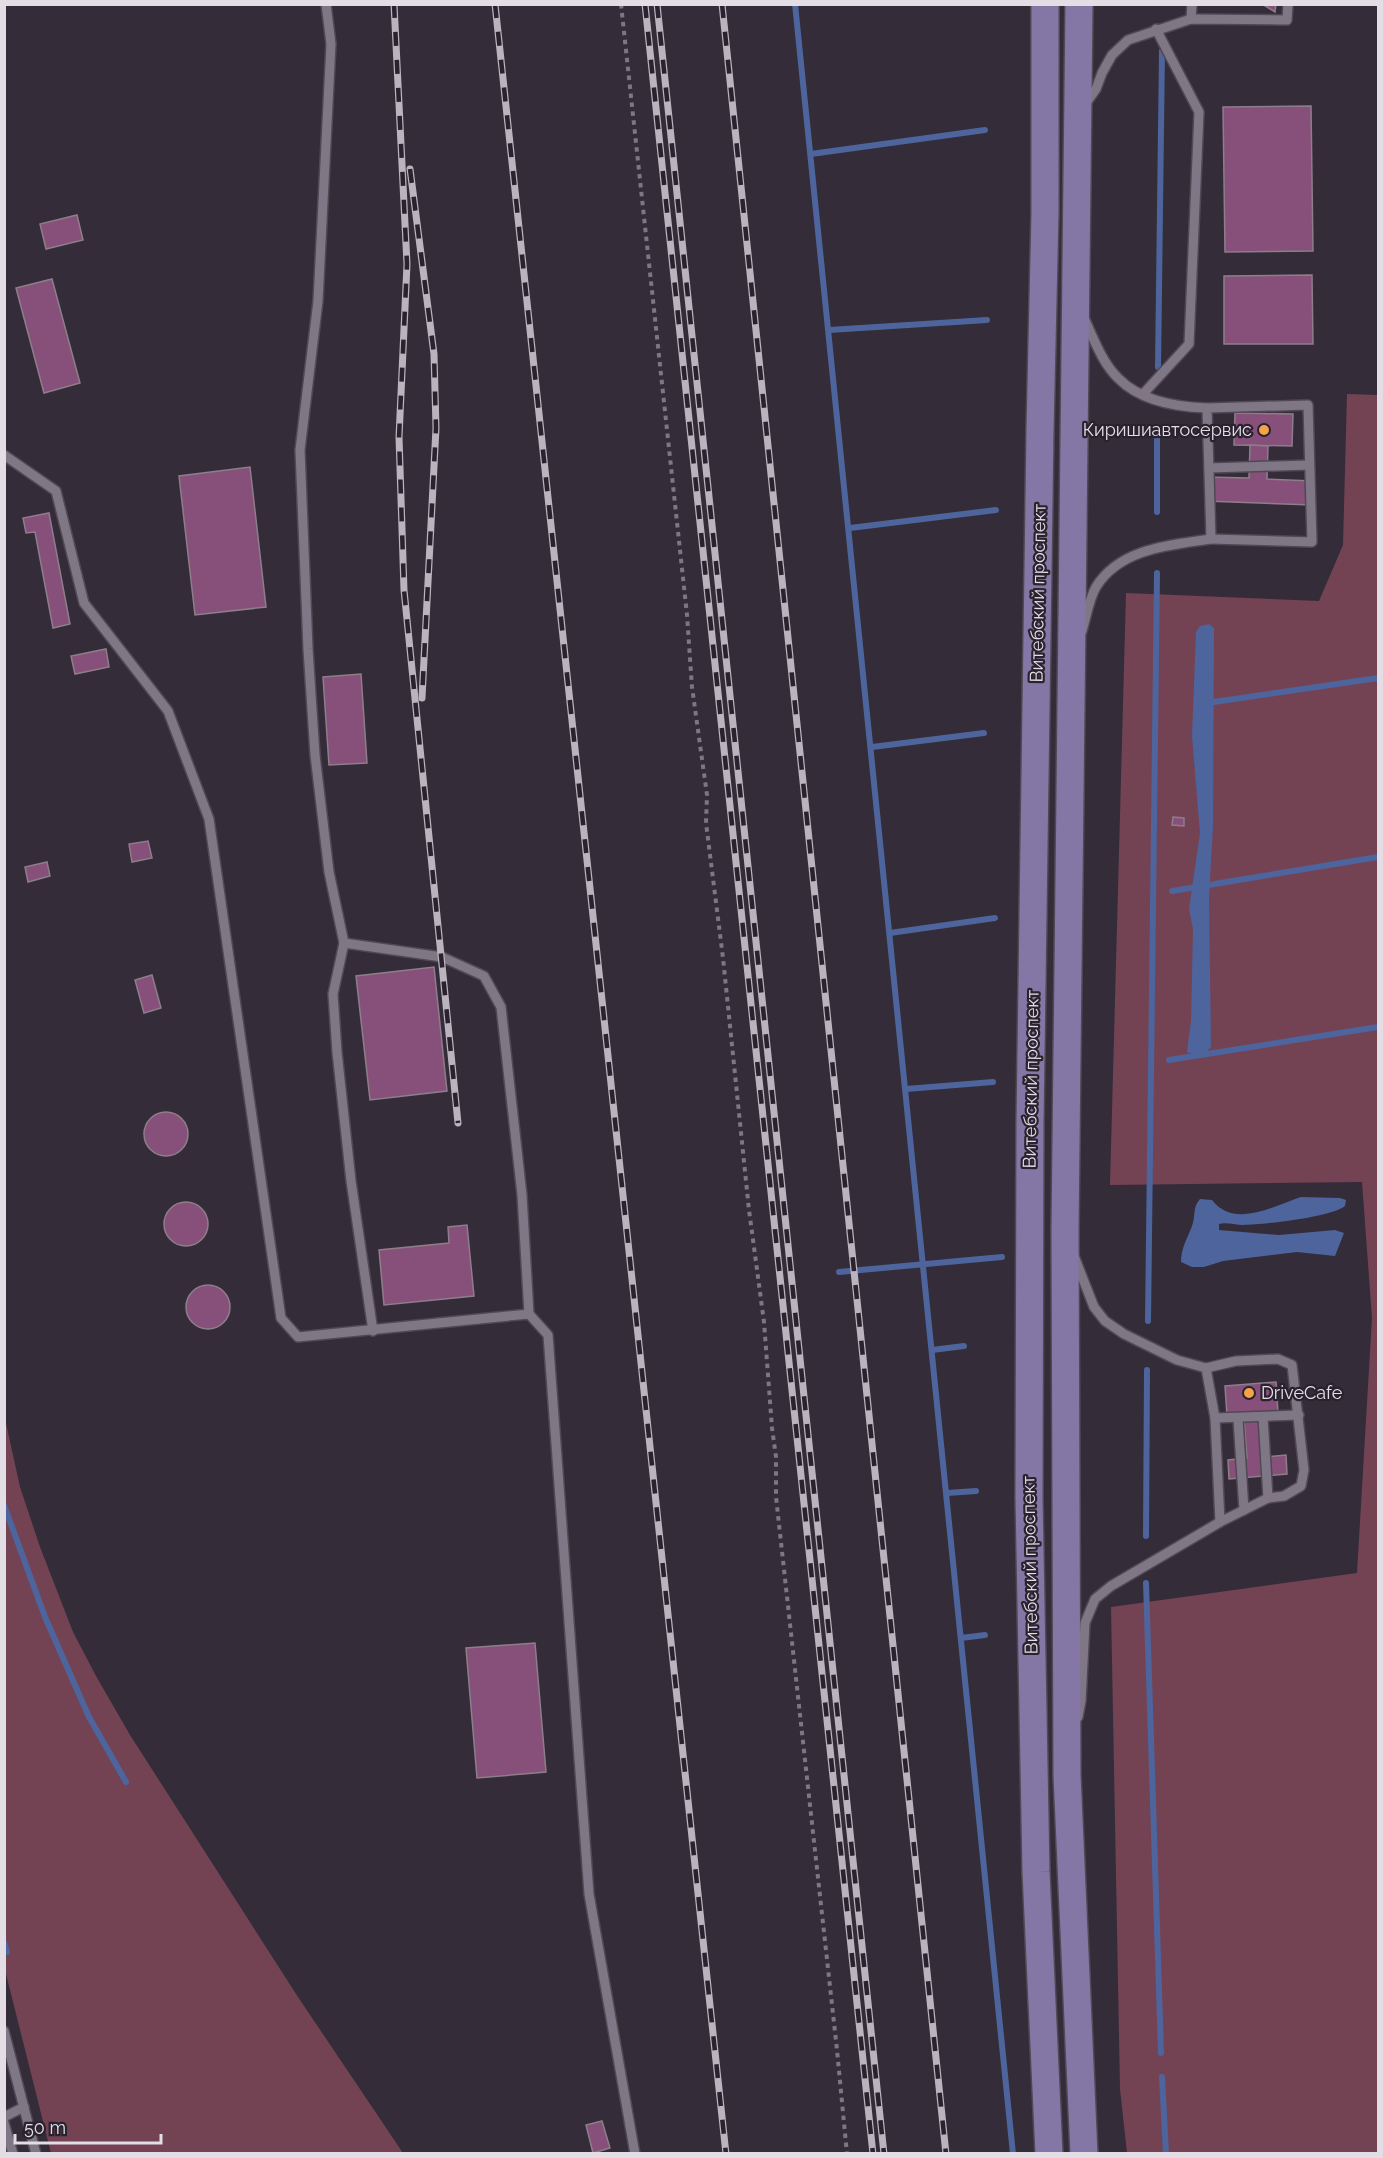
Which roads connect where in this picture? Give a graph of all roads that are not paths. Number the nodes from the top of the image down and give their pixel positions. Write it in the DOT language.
graph roads {
  1 [pos="326,4"];
  2 [pos="1079,4"];
  3 [pos="1192,4"];
  4 [pos="1288,4"];
  5 [pos="1044,8"];
  6 [pos="1191,19"];
  7 [pos="1156,29"];
  8 [pos="1078,116"];
  9 [pos="1076,298"];
  10 [pos="1143,394"];
  11 [pos="1207,408"];
  12 [pos="4,454"];
  13 [pos="1309,465"];
  14 [pos="1209,468"];
  15 [pos="1211,539"];
  16 [pos="1071,668"];
  17 [pos="344,943"];
  18 [pos="1065,1231"];
  19 [pos="529,1314"];
  20 [pos="373,1330"];
  21 [pos="1206,1368"];
  22 [pos="1299,1414"];
  23 [pos="1263,1417"];
  24 [pos="1215,1418"];
  25 [pos="1238,1419"];
  26 [pos="1268,1498"];
  27 [pos="1244,1510"];
  28 [pos="1220,1522"];
  29 [pos="1067,1775"];
  30 [pos="4,2031"];
  31 [pos="24,2107"];
  32 [pos="4,2118"];
  33 [pos="4,2123"];
  34 [pos="13,2154"];
  35 [pos="36,2154"];
  36 [pos="635,2154"];
  37 [pos="1049,2154"];
  38 [pos="1084,2154"];
  1 -- 17 [label="lane"];
  2 -- 8 [label="main road, Витебский проспект"];
  3 -- 6 [label="lane"];
  4 -- 6 [label="lane"];
  5 -- 37 [label="main road, Витебский проспект"];
  6 -- 7 [label="lane"];
  7 -- 8 [label="lane"];
  7 -- 10 [label="lane"];
  8 -- 9 [label="main road, Витебский проспект"];
  9 -- 10 [label="lane"];
  9 -- 16 [label="main road, Витебский проспект"];
  10 -- 11 [label="lane"];
  11 -- 13 [label="lane"];
  11 -- 14 [label="lane"];
  12 -- 20 [label="lane"];
  13 -- 14 [label="lane"];
  13 -- 15 [label="lane"];
  14 -- 15 [label="lane"];
  15 -- 16 [label="lane"];
  16 -- 18 [label="main road, Витебский проспект"];
  17 -- 19 [label="lane"];
  17 -- 20 [label="lane"];
  18 -- 21 [label="lane"];
  18 -- 29 [label="main road, Витебский проспект"];
  19 -- 20 [label="lane"];
  19 -- 36 [label="lane"];
  21 -- 22 [label="lane"];
  21 -- 24 [label="lane"];
  22 -- 23 [label="lane"];
  22 -- 26 [label="lane"];
  23 -- 25 [label="lane"];
  23 -- 26 [label="lane"];
  24 -- 25 [label="lane"];
  24 -- 28 [label="lane"];
  25 -- 27 [label="lane"];
  26 -- 27 [label="lane"];
  27 -- 28 [label="lane"];
  28 -- 29 [label="lane"];
  29 -- 38 [label="main road, Витебский проспект"];
  30 -- 31 [label="lane"];
  31 -- 32 [label="lane"];
  31 -- 35 [label="lane"];
  33 -- 34 [label="lane"];
}
